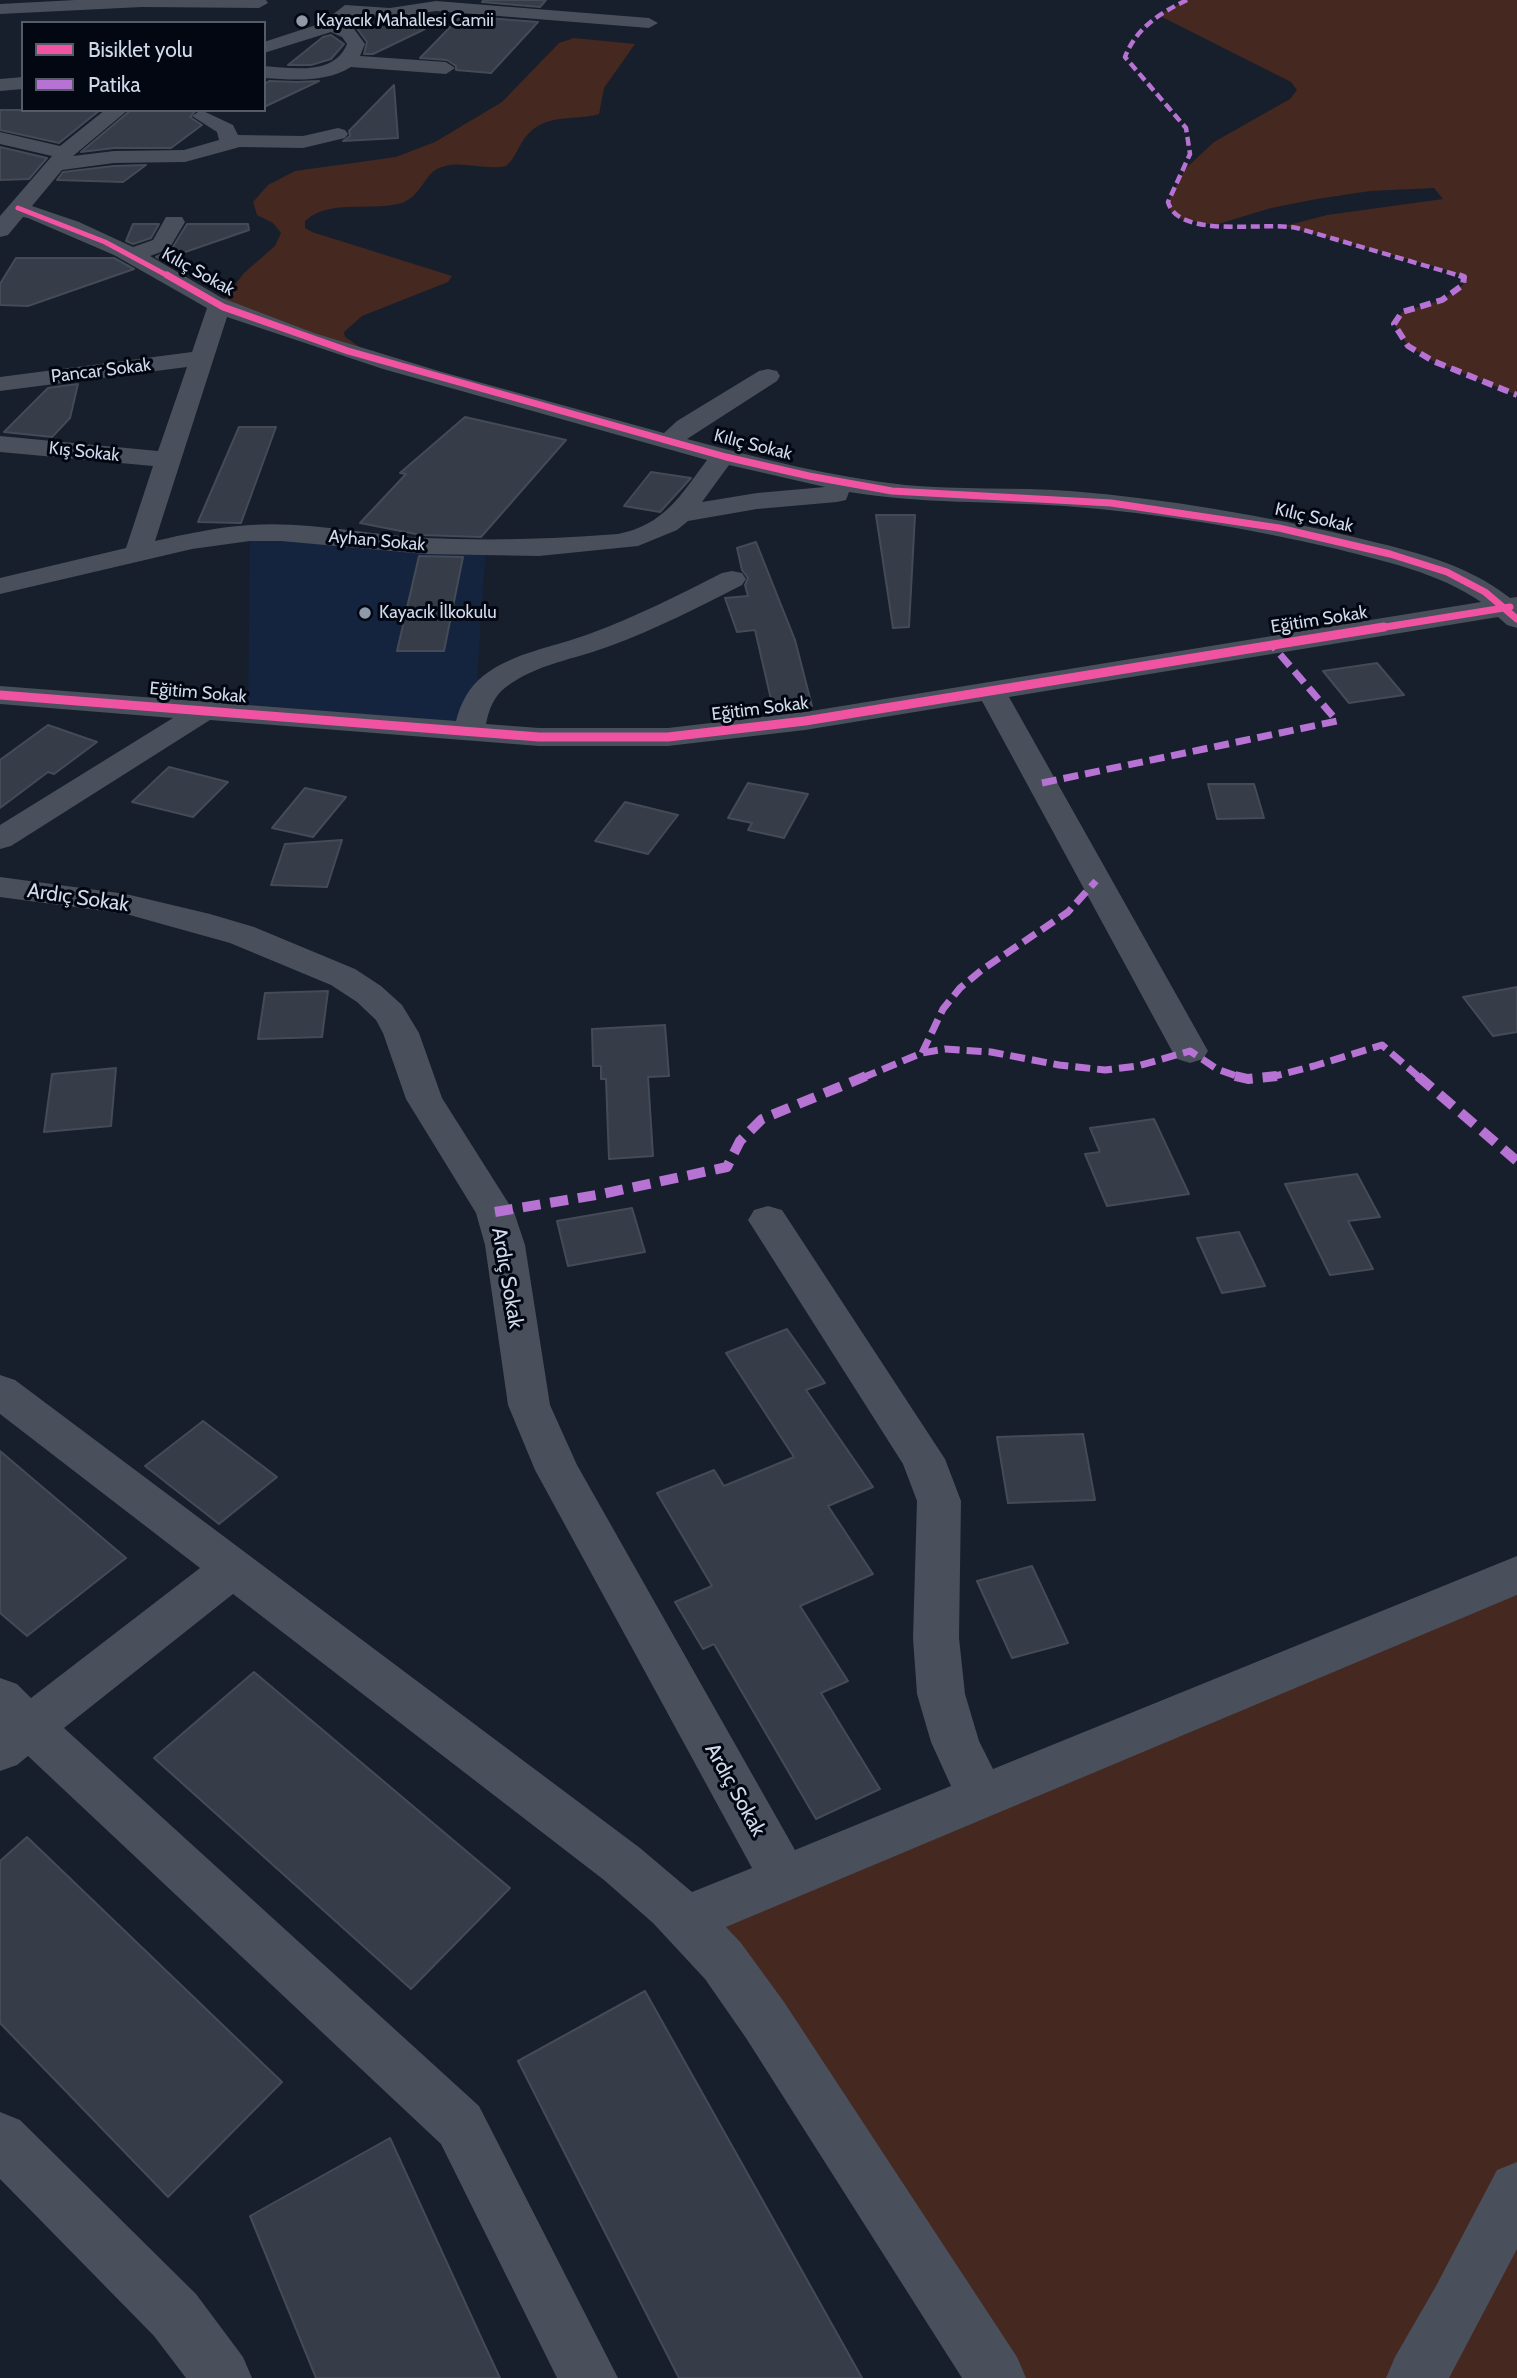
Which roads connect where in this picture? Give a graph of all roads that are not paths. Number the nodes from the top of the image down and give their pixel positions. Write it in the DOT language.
graph roads {
  1 [pos="260,1"];
  2 [pos="353,6"];
  3 [pos="0,9"];
  4 [pos="649,23"];
  5 [pos="330,25"];
  6 [pos="274,39"];
  7 [pos="347,61"];
  8 [pos="446,68"];
  9 [pos="266,72"];
  10 [pos="21,83"];
  11 [pos="0,85"];
  12 [pos="116,112"];
  13 [pos="202,116"];
  14 [pos="338,134"];
  15 [pos="0,138"];
  16 [pos="230,142"];
  17 [pos="59,159"];
  18 [pos="18,208"];
  19 [pos="174,222"];
  20 [pos="0,230"];
  21 [pos="132,255"];
  22 [pos="219,306"];
  23 [pos="202,358"];
  24 [pos="768,376"];
  25 [pos="0,384"];
  26 [pos="669,442"];
  27 [pos="0,444"];
  28 [pos="723,456"];
  29 [pos="168,460"];
  30 [pos="899,492"];
  31 [pos="680,514"];
  32 [pos="137,555"];
  33 [pos="732,579"];
  34 [pos="0,586"];
  35 [pos="1513,610"];
  36 [pos="991,691"];
  37 [pos="0,695"];
  38 [pos="203,712"];
  39 [pos="469,732"];
  40 [pos="0,839"];
  41 [pos="0,887"];
  42 [pos="1190,1051"];
  43 [pos="768,1220"];
  44 [pos="0,1391"];
  45 [pos="233,1568"];
  46 [pos="1517,1575"];
  47 [pos="10,1725"];
  48 [pos="981,1797"];
  49 [pos="784,1878"];
  50 [pos="684,1920"];
  51 [pos="0,2140"];
  52 [pos="1517,2190"];
  53 [pos="222,2378"];
  54 [pos="588,2378"];
  55 [pos="996,2378"];
  56 [pos="1416,2378"];
  1 -- 3 [label="street"];
  1 -- 6 [label="street"];
  2 -- 4 [label="street"];
  2 -- 5 [label="street"];
  5 -- 6 [label="street"];
  5 -- 7 [label="street"];
  7 -- 8 [label="street"];
  7 -- 9 [label="street"];
  10 -- 11 [label="street"];
  12 -- 17 [label="street"];
  13 -- 16 [label="street"];
  14 -- 16 [label="street"];
  15 -- 17 [label="street"];
  16 -- 17 [label="street"];
  17 -- 18 [label="street"];
  18 -- 20 [label="street"];
  18 -- 21 [label="street, Kılıç Sokak"];
  19 -- 21 [label="street"];
  21 -- 22 [label="street, Kılıç Sokak"];
  22 -- 23 [label="street"];
  22 -- 26 [label="street, Kılıç Sokak"];
  23 -- 25 [label="street, Pancar Sokak"];
  23 -- 29 [label="street"];
  24 -- 26 [label="street"];
  26 -- 28 [label="street, Kılıç Sokak"];
  27 -- 29 [label="street, Kış Sokak"];
  28 -- 30 [label="street, Kılıç Sokak"];
  28 -- 31 [label="street, Ayhan Sokak"];
  29 -- 32 [label="street"];
  30 -- 31 [label="street"];
  30 -- 35 [label="street, Kılıç Sokak"];
  31 -- 32 [label="street, Ayhan Sokak"];
  32 -- 34 [label="street, Ayhan Sokak"];
  33 -- 39 [label="street"];
  35 -- 36 [label="street, Eğitim Sokak"];
  36 -- 39 [label="street, Eğitim Sokak"];
  36 -- 42 [label="street"];
  37 -- 38 [label="street, Eğitim Sokak"];
  38 -- 39 [label="street, Eğitim Sokak"];
  38 -- 40 [label="street"];
  41 -- 49 [label="street, Ardıç Sokak"];
  43 -- 48 [label="street"];
  44 -- 45 [label="street"];
  45 -- 47 [label="street"];
  45 -- 50 [label="street"];
  46 -- 48 [label="street"];
  47 -- 54 [label="street"];
  48 -- 49 [label="street"];
  49 -- 50 [label="street"];
  50 -- 55 [label="street"];
  51 -- 53 [label="street"];
  52 -- 56 [label="street"];
}
